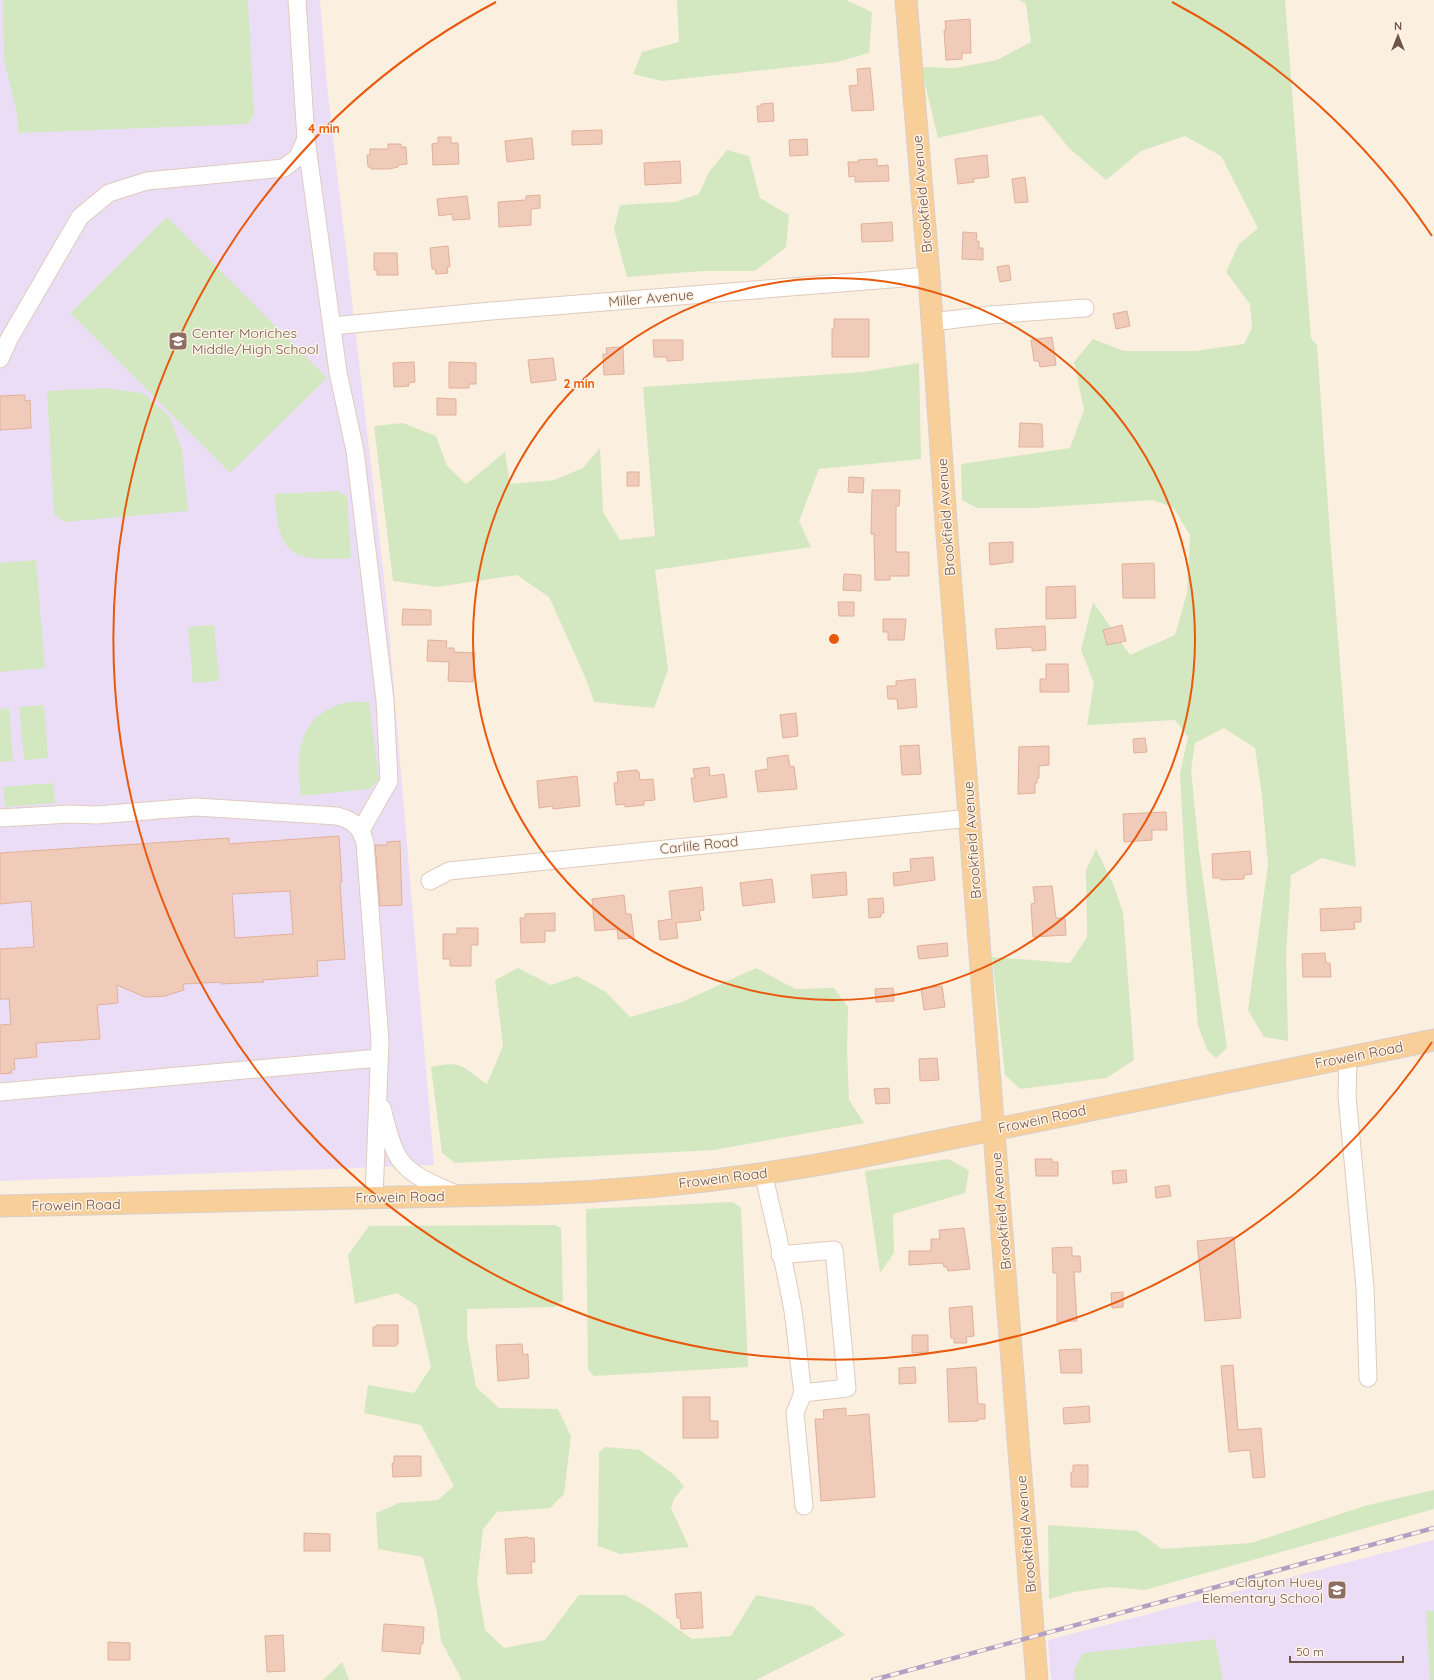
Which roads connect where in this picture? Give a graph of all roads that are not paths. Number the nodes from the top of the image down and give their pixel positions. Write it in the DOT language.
graph roads {
  1 [pos="297,0"];
  2 [pos="906,0"];
  3 [pos="306,140"];
  4 [pos="284,168"];
  5 [pos="314,190"];
  6 [pos="929,276"];
  7 [pos="1085,308"];
  8 [pos="932,322"];
  9 [pos="332,326"];
  10 [pos="0,359"];
  11 [pos="0,818"];
  12 [pos="970,818"];
  13 [pos="361,830"];
  14 [pos="430,881"];
  15 [pos="1434,1040"];
  16 [pos="379,1058"];
  17 [pos="1348,1058"];
  18 [pos="0,1092"];
  19 [pos="378,1096"];
  20 [pos="994,1129"];
  21 [pos="763,1173"];
  22 [pos="460,1196"];
  23 [pos="374,1198"];
  24 [pos="0,1206"];
  25 [pos="780,1255"];
  26 [pos="1368,1378"];
  27 [pos="803,1393"];
  28 [pos="804,1506"];
  29 [pos="1037,1680"];
  1 -- 3 [label="street"];
  2 -- 6 [label="main road, Brookfield Avenue"];
  3 -- 4 [label="street"];
  3 -- 5 [label="street"];
  4 -- 5 [label="street"];
  4 -- 10 [label="street"];
  5 -- 9 [label="street"];
  6 -- 8 [label="main road, Brookfield Avenue"];
  6 -- 9 [label="street, Miller Avenue"];
  7 -- 8 [label="street"];
  8 -- 12 [label="main road, Brookfield Avenue"];
  9 -- 13 [label="street"];
  11 -- 13 [label="street"];
  12 -- 14 [label="street, Carlile Road"];
  12 -- 20 [label="main road, Brookfield Avenue"];
  13 -- 16 [label="street"];
  15 -- 17 [label="main road, Frowein Road"];
  16 -- 18 [label="street"];
  16 -- 19 [label="street"];
  17 -- 20 [label="main road, Frowein Road"];
  17 -- 26 [label="street"];
  19 -- 22 [label="street"];
  19 -- 23 [label="street"];
  20 -- 21 [label="main road, Frowein Road"];
  20 -- 29 [label="main road, Brookfield Avenue"];
  21 -- 22 [label="main road, Frowein Road"];
  21 -- 25 [label="street"];
  22 -- 23 [label="main road, Frowein Road"];
  23 -- 24 [label="main road, Frowein Road"];
  25 -- 27 [label="street"];
  25 -- 27 [label="street"];
  27 -- 28 [label="street"];
}
